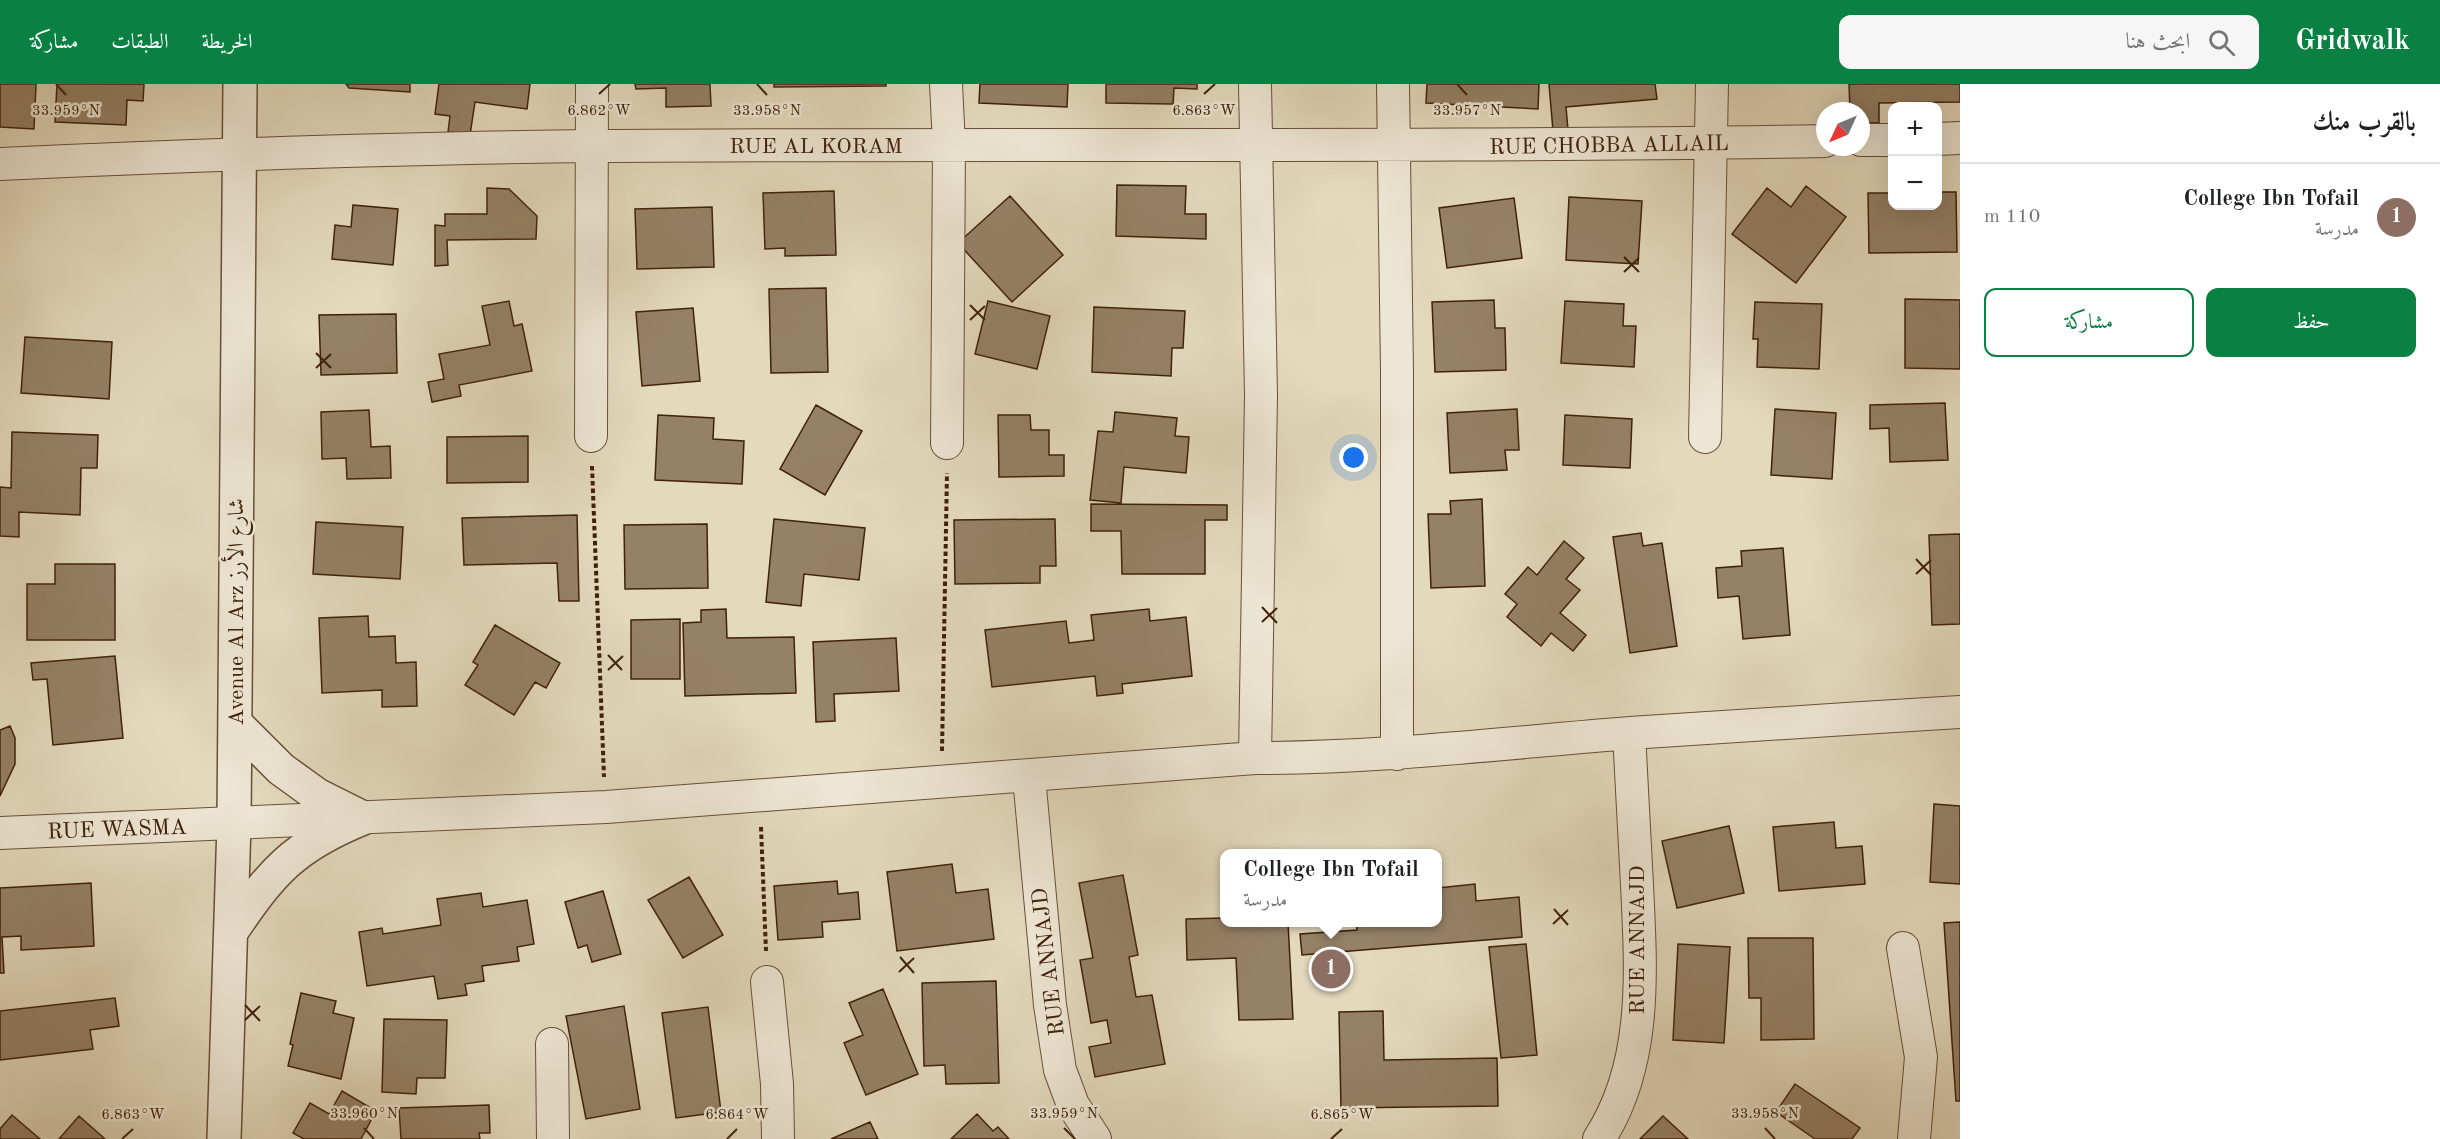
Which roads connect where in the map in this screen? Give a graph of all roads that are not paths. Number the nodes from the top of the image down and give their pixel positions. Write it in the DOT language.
graph roads {
  1 [pos="240,84"];
  2 [pos="592,84"];
  3 [pos="946,84"];
  4 [pos="1255,84"];
  5 [pos="1392,84"];
  6 [pos="1712,84"];
  7 [pos="1960,138"];
  8 [pos="1942,139"];
  9 [pos="1870,140"];
  10 [pos="1888,140"];
  11 [pos="1816,141"];
  12 [pos="1713,143"];
  13 [pos="949,145"];
  14 [pos="591,146"];
  15 [pos="1394,146"];
  16 [pos="1255,147"];
  17 [pos="239,153"];
  18 [pos="0,164"];
  19 [pos="591,436"];
  20 [pos="1705,437"];
  21 [pos="947,443"];
  22 [pos="1960,712"];
  23 [pos="235,723"];
  24 [pos="1629,733"];
  25 [pos="1397,754"];
  26 [pos="1255,758"];
  27 [pos="1029,777"];
  28 [pos="363,818"];
  29 [pos="234,824"];
  30 [pos="0,832"];
  31 [pos="231,932"];
  32 [pos="1903,948"];
  33 [pos="767,982"];
  34 [pos="552,1044"];
  35 [pos="224,1139"];
  36 [pos="553,1139"];
  37 [pos="778,1139"];
  38 [pos="1095,1139"];
  39 [pos="1599,1139"];
  40 [pos="1914,1139"];
  1 -- 17 [label="street, Avenue Al Arz شارع الأرز"];
  2 -- 14 [label="street"];
  3 -- 13 [label="street"];
  4 -- 16 [label="street"];
  5 -- 15 [label="street"];
  6 -- 12 [label="street"];
  7 -- 8 [label="street"];
  9 -- 10 [label="street"];
  11 -- 12 [label="street, RUE CHOBBA ALLAIL"];
  12 -- 15 [label="street, RUE CHOBBA ALLAIL"];
  12 -- 20 [label="street"];
  13 -- 14 [label="street, RUE AL KORAM"];
  13 -- 16 [label="street, RUE AL KORAM"];
  13 -- 21 [label="street"];
  14 -- 17 [label="street, RUE AL KORAM"];
  14 -- 19 [label="street"];
  15 -- 16 [label="street, RUE AL KORAM"];
  15 -- 25 [label="street"];
  16 -- 26 [label="street"];
  17 -- 18 [label="street, RUE AL KORAM"];
  17 -- 23 [label="street, Avenue Al Arz شارع الأرز"];
  22 -- 24 [label="street, RUE WASMA"];
  23 -- 28 [label="street"];
  23 -- 29 [label="street, Avenue Al Arz شارع الأرز"];
  24 -- 25 [label="street, RUE WASMA"];
  24 -- 39 [label="street, RUE ANNAJD"];
  25 -- 26 [label="street, RUE WASMA"];
  26 -- 27 [label="street, RUE WASMA"];
  27 -- 28 [label="street, RUE WASMA"];
  27 -- 38 [label="street, RUE ANNAJD"];
  28 -- 29 [label="street, RUE WASMA"];
  28 -- 31 [label="street"];
  29 -- 30 [label="street, RUE WASMA"];
  29 -- 31 [label="street, Avenue Al Arz شارع الأرز"];
  31 -- 35 [label="street, Avenue Al Arz شارع الأرز"];
  32 -- 40 [label="street"];
  33 -- 37 [label="street"];
  34 -- 36 [label="street"];
}
